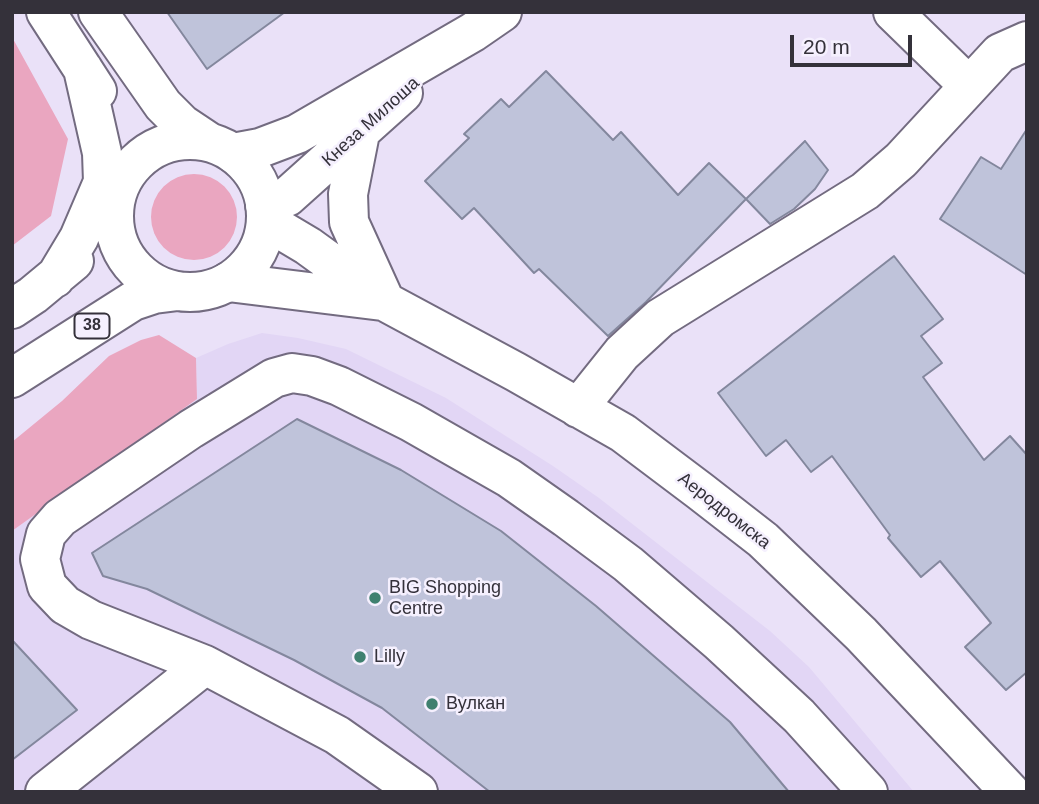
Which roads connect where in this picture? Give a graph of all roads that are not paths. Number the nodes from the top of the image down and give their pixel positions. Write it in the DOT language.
graph roads {
  1 [pos="46,12"];
  2 [pos="98,12"];
  3 [pos="893,12"];
  4 [pos="488,22"];
  5 [pos="1027,41"];
  6 [pos="83,69"];
  7 [pos="969,86"];
  8 [pos="361,128"];
  9 [pos="221,148"];
  10 [pos="129,169"];
  11 [pos="114,209"];
  12 [pos="265,213"];
  13 [pos="55,278"];
  14 [pos="228,282"];
  15 [pos="178,291"];
  16 [pos="384,301"];
  17 [pos="12,309"];
  18 [pos="12,378"];
  19 [pos="578,408"];
  20 [pos="205,666"];
  21 [pos="45,792"];
  22 [pos="418,792"];
  23 [pos="868,792"];
  24 [pos="1010,792"];
  1 -- 6 [label="street"];
  2 -- 9 [label="street"];
  3 -- 7 [label="street"];
  4 -- 8 [label="street, Кнеза Милоша"];
  4 -- 9 [label="street, Кнеза Милоша"];
  5 -- 7 [label="street"];
  6 -- 10 [label="street"];
  6 -- 13 [label="street"];
  7 -- 19 [label="street"];
  8 -- 12 [label="street, Кнеза Милоша"];
  8 -- 16 [label="street"];
  9 -- 10 [label="street"];
  9 -- 12 [label="street"];
  10 -- 11 [label="street, 38"];
  11 -- 13 [label="street, 38"];
  11 -- 15 [label="street, 38"];
  12 -- 14 [label="street"];
  12 -- 16 [label="street, Аеродромска"];
  13 -- 17 [label="street, 38"];
  14 -- 15 [label="street, 38"];
  14 -- 16 [label="street, Аеродромска"];
  15 -- 18 [label="street, 38"];
  16 -- 19 [label="street, Аеродромска"];
  19 -- 24 [label="street, Аеродромска"];
  20 -- 21 [label="street"];
  20 -- 22 [label="street"];
  20 -- 23 [label="street"];
}
